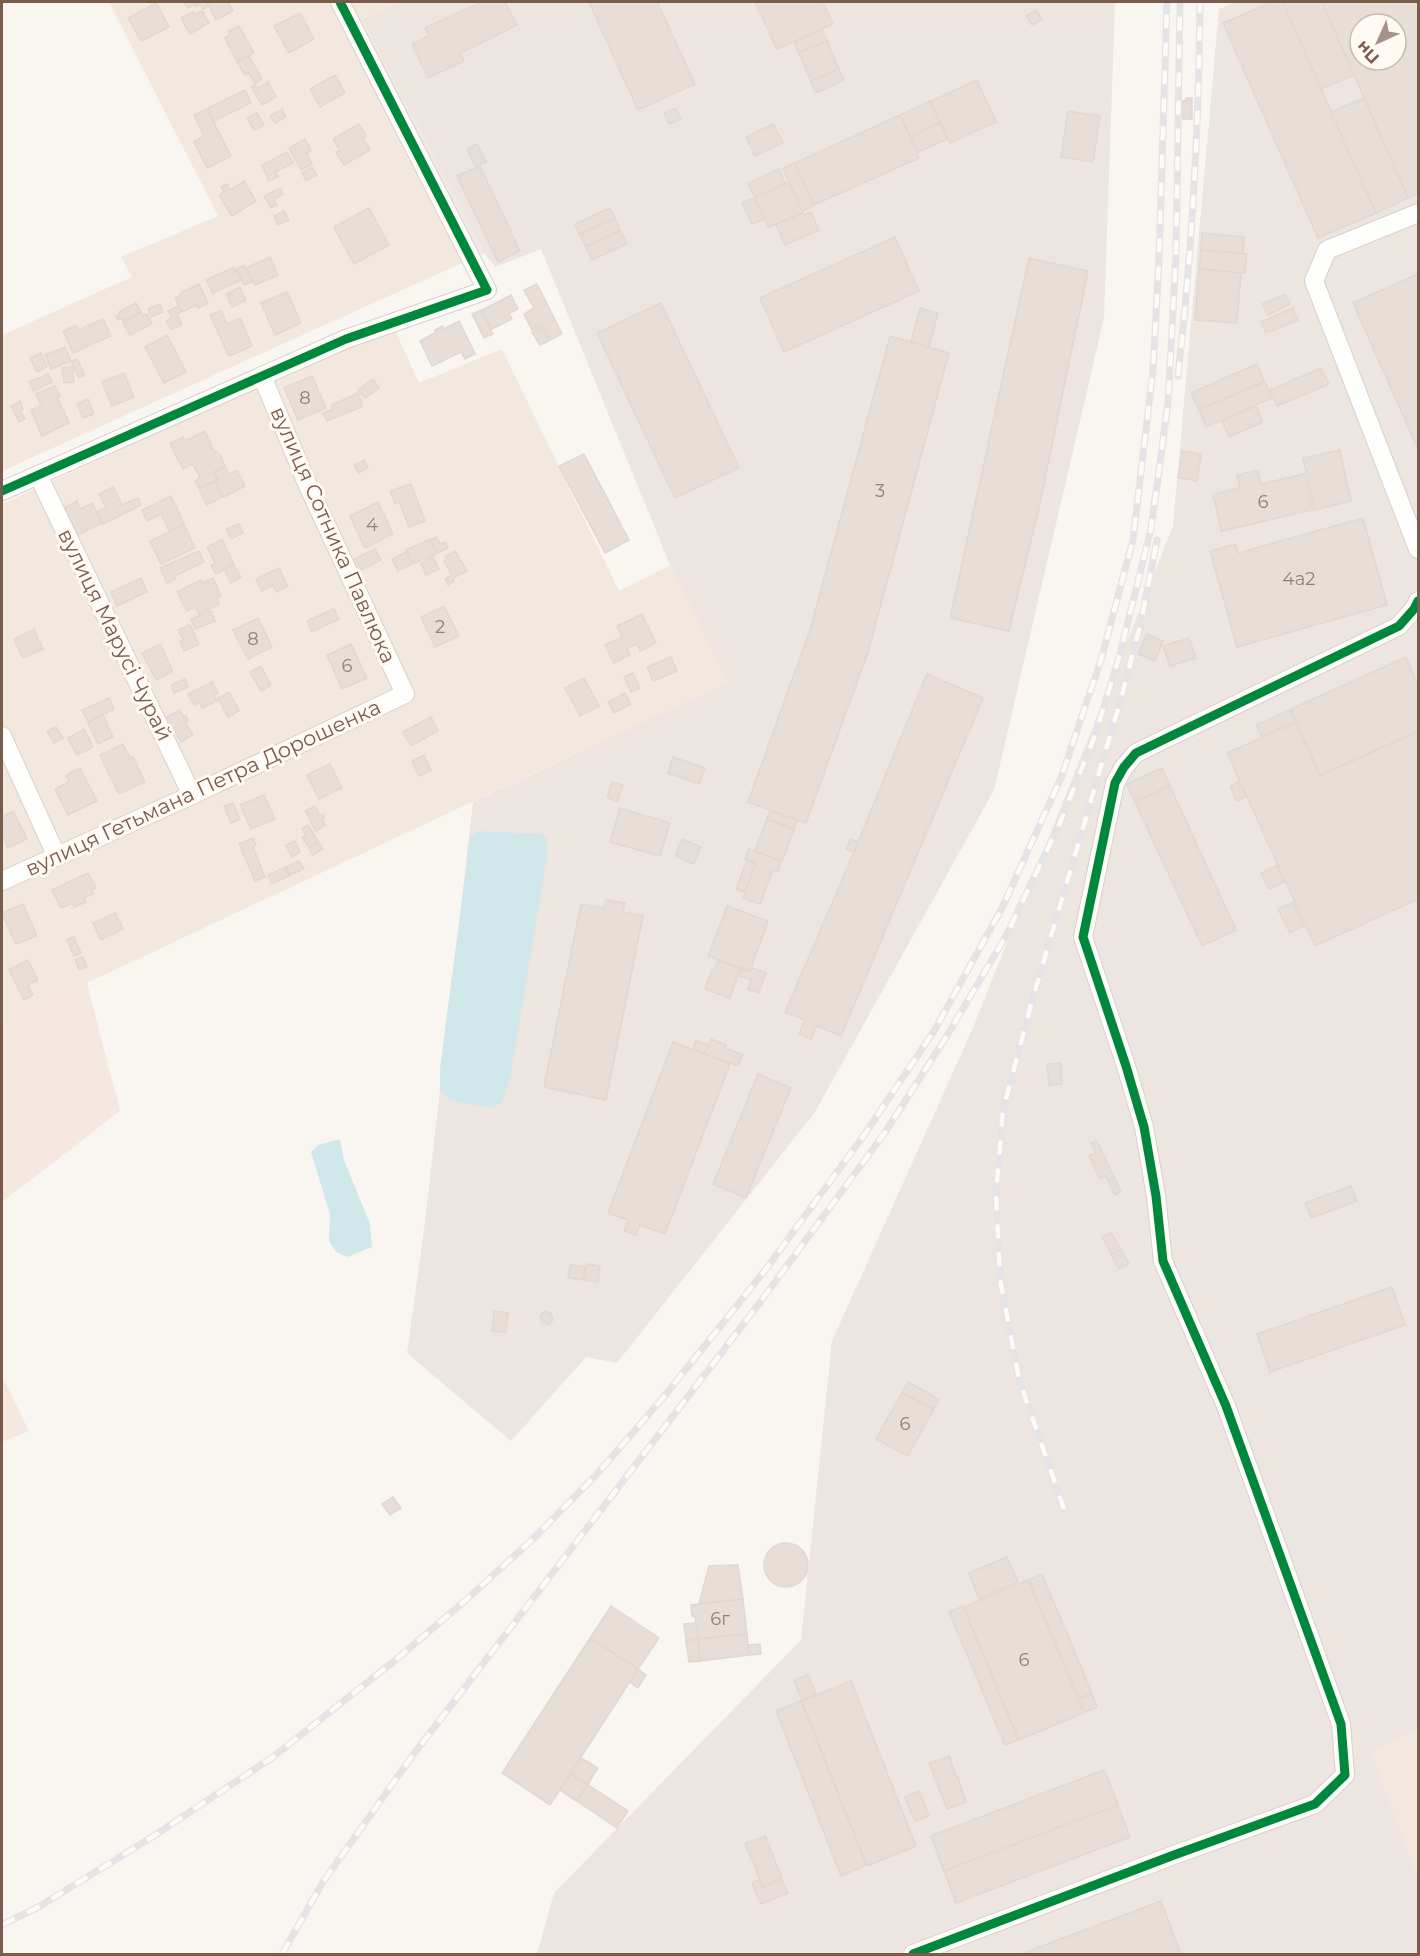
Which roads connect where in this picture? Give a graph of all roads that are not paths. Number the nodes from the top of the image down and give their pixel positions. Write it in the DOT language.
graph roads {
  1 [pos="340,2"];
  2 [pos="1419,213"];
  3 [pos="262,376"];
  4 [pos="38,475"];
  5 [pos="2,491"];
  6 [pos="1419,549"];
  7 [pos="1419,602"];
  8 [pos="405,694"];
  9 [pos="2,736"];
  10 [pos="192,795"];
  11 [pos="57,857"];
  12 [pos="2,881"];
  13 [pos="913,1954"];
  1 -- 3 [label="street"];
  2 -- 6 [label="street"];
  3 -- 4 [label="street"];
  3 -- 8 [label="street, вулиця Сотника Павлюка"];
  4 -- 5 [label="street"];
  4 -- 10 [label="street, вулиця Марусі Чурай"];
  7 -- 13 [label="street"];
  8 -- 10 [label="street, вулиця Гетьмана Петра Дорошенка"];
  9 -- 11 [label="street"];
  10 -- 11 [label="street, вулиця Гетьмана Петра Дорошенка"];
  11 -- 12 [label="street, вулиця Гетьмана Петра Дорошенка"];
}
